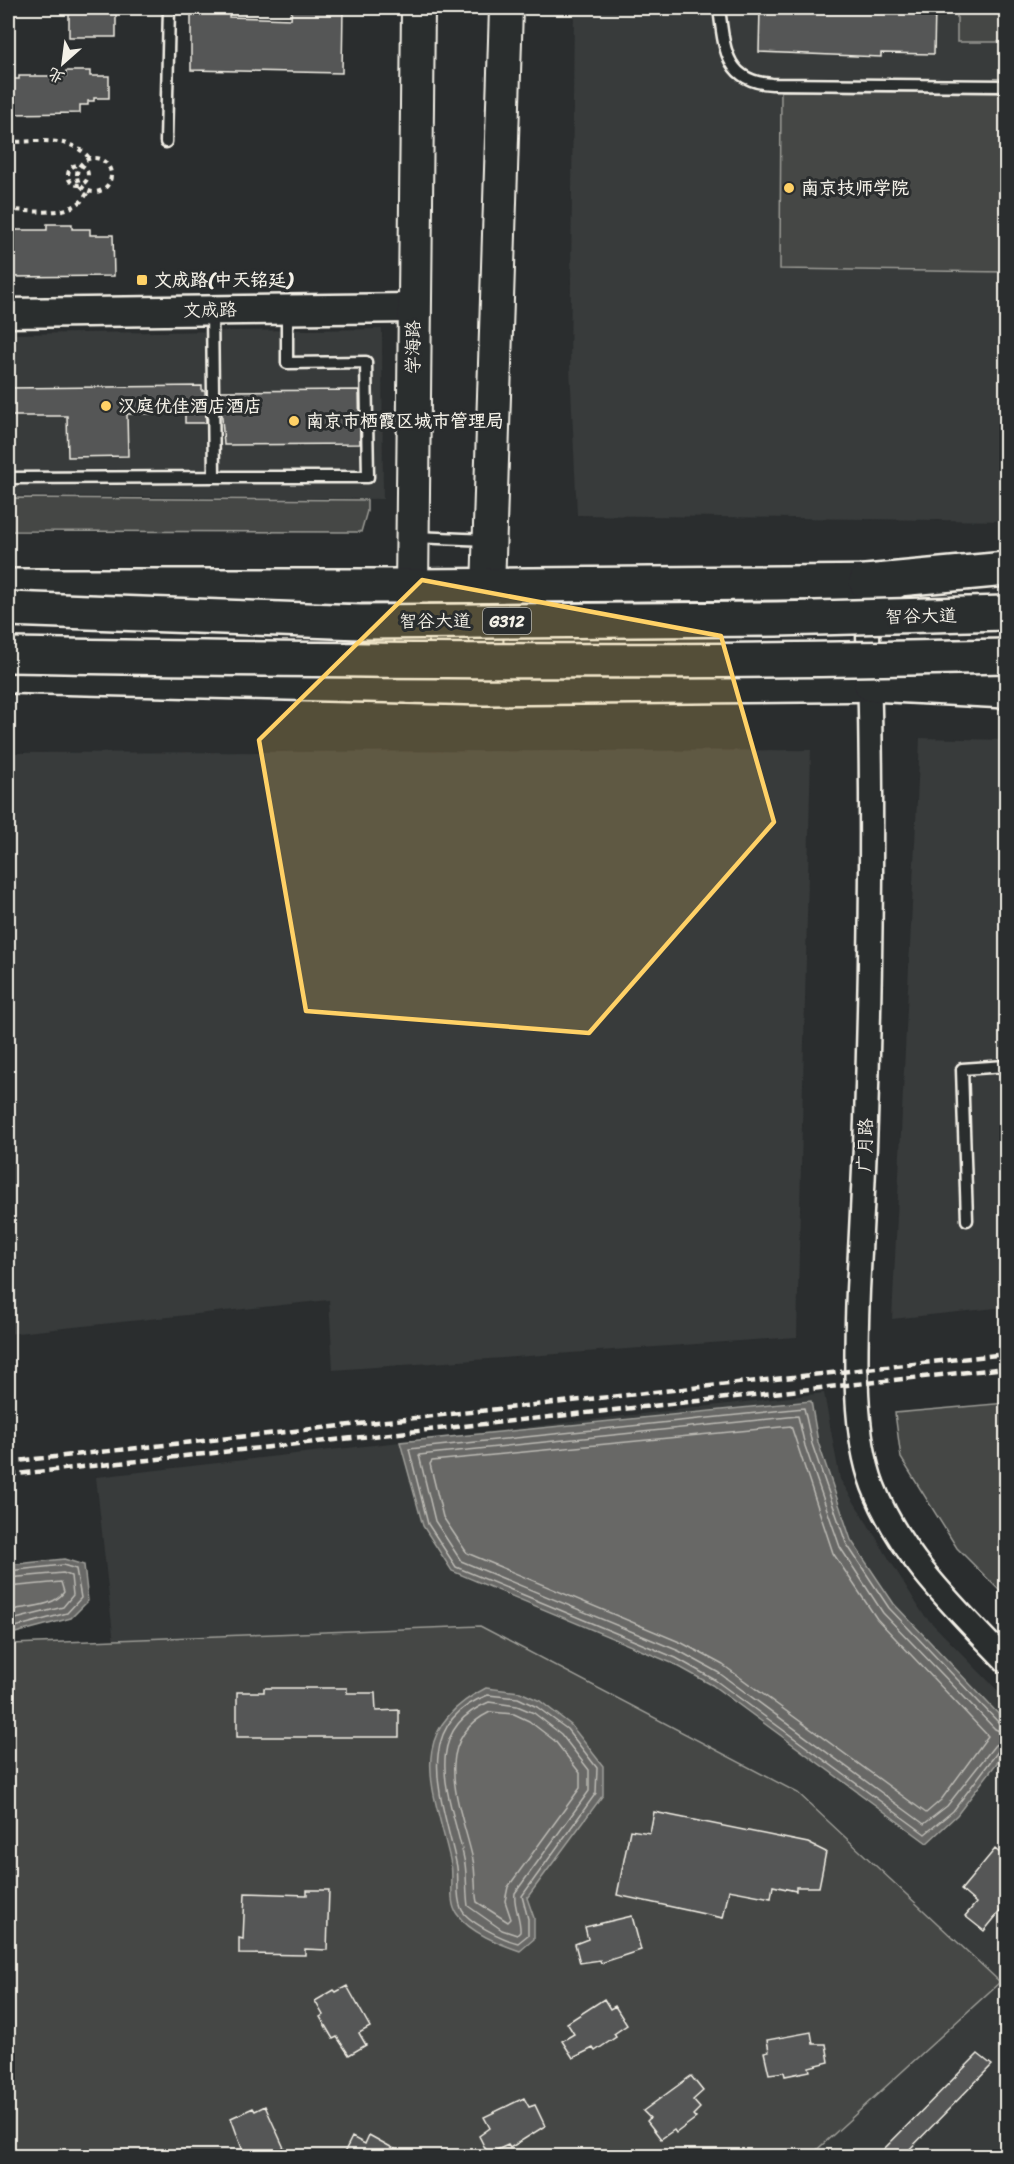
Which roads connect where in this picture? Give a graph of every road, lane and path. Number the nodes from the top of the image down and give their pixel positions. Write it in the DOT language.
graph roads {
  1 [pos="169,8"];
  2 [pos="418,8"];
  3 [pos="506,8"];
  4 [pos="719,8"];
  5 [pos="1006,86"];
  6 [pos="8,142"];
  7 [pos="166,142"];
  8 [pos="90,159"];
  9 [pos="81,165"];
  10 [pos="80,184"];
  11 [pos="88,191"];
  12 [pos="8,210"];
  13 [pos="413,308"];
  14 [pos="286,309"];
  15 [pos="212,310"];
  16 [pos="8,313"];
  17 [pos="214,477"];
  18 [pos="8,478"];
  19 [pos="414,537"];
  20 [pos="490,540"];
  21 [pos="1006,568"];
  22 [pos="1006,581"];
  23 [pos="866,582"];
  24 [pos="488,584"];
  25 [pos="8,586"];
  26 [pos="413,586"];
  27 [pos="8,609"];
  28 [pos="1006,613"];
  29 [pos="8,655"];
  30 [pos="1006,656"];
  31 [pos="8,676"];
  32 [pos="1006,682"];
  33 [pos="871,684"];
  34 [pos="411,687"];
  35 [pos="485,688"];
  36 [pos="1006,691"];
  37 [pos="1006,1066"];
  38 [pos="967,1220"];
  39 [pos="1006,1661"];
  1 -- 7 [label="lane"];
  2 -- 13 [label="main road, 学海路"];
  3 -- 20 [label="main road"];
  4 -- 5 [label="lane"];
  6 -- 8 [label="path"];
  8 -- 9 [label="path"];
  8 -- 11 [label="path"];
  9 -- 10 [label="path"];
  9 -- 10 [label="path"];
  9 -- 10 [label="path"];
  10 -- 11 [label="path"];
  11 -- 12 [label="path"];
  13 -- 14 [label="street, 文成路"];
  13 -- 19 [label="main road, 学海路"];
  14 -- 15 [label="street, 文成路"];
  14 -- 17 [label="lane"];
  15 -- 16 [label="street, 文成路"];
  15 -- 17 [label="lane"];
  17 -- 18 [label="lane"];
  19 -- 20 [label="lane"];
  19 -- 26 [label="main road, 学海路"];
  20 -- 24 [label="main road"];
  21 -- 23 [label="main road"];
  22 -- 23 [label="main road, 智谷大道 / G312"];
  23 -- 24 [label="main road, 智谷大道 / G312"];
  23 -- 33 [label="street, 广月路"];
  24 -- 26 [label="main road, 智谷大道 / G312"];
  24 -- 35 [label="main road"];
  25 -- 26 [label="main road, 智谷大道 / G312"];
  26 -- 34 [label="main road, 学海路"];
  27 -- 28 [label="main road, 智谷大道 / G312, bridge"];
  29 -- 30 [label="main road, bridge"];
  31 -- 34 [label="main road"];
  32 -- 33 [label="main road"];
  33 -- 35 [label="main road"];
  33 -- 36 [label="main road"];
  33 -- 39 [label="street, 广月路"];
  34 -- 35 [label="main road"];
  37 -- 38 [label="lane"];
}
